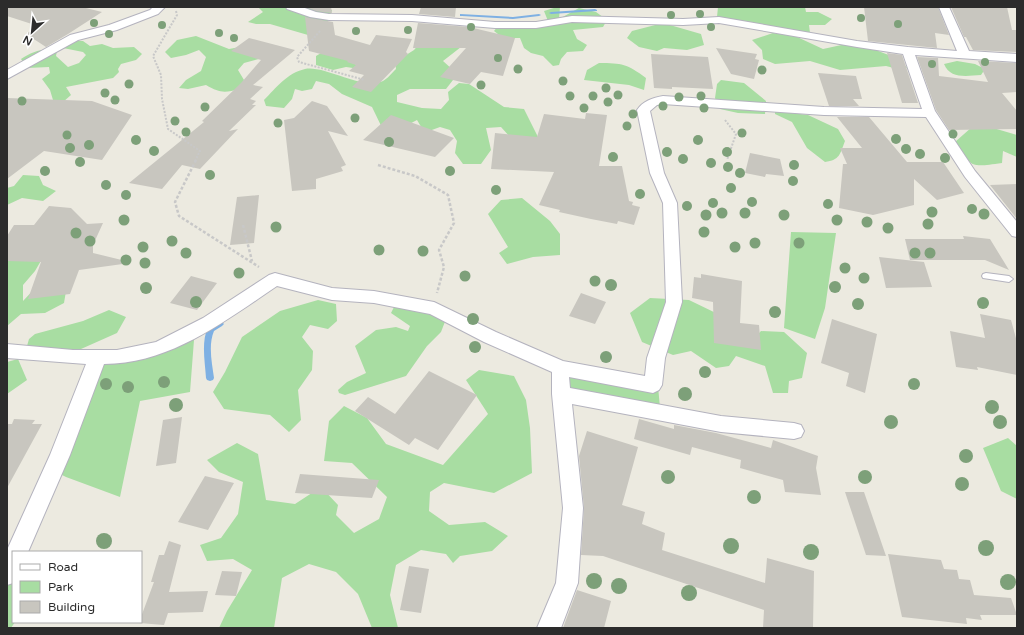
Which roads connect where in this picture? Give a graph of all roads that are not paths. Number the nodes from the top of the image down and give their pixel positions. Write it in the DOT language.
graph roads {
  1 [pos="160,7"];
  2 [pos="291,7"];
  3 [pos="944,7"];
  4 [pos="405,12"];
  5 [pos="908,51"];
  6 [pos="964,53"];
  7 [pos="1017,58"];
  8 [pos="7,75"];
  9 [pos="930,113"];
  10 [pos="1017,232"];
  11 [pos="986,276"];
  12 [pos="1014,280"];
  13 [pos="7,351"];
  14 [pos="98,357"];
  15 [pos="561,368"];
  16 [pos="561,394"];
  17 [pos="794,431"];
  18 [pos="17,551"];
  19 [pos="12,562"];
  20 [pos="7,574"];
  21 [pos="549,628"];
  1 -- 8 [label="street"];
  2 -- 4 [label="street"];
  3 -- 6 [label="street"];
  4 -- 5 [label="street"];
  5 -- 6 [label="street"];
  5 -- 9 [label="street"];
  6 -- 7 [label="street"];
  9 -- 10 [label="street"];
  9 -- 15 [label="street"];
  11 -- 12 [label="lane"];
  13 -- 14 [label="street"];
  14 -- 15 [label="street"];
  14 -- 18 [label="street"];
  15 -- 16 [label="street"];
  16 -- 17 [label="street"];
  16 -- 21 [label="street"];
  19 -- 20 [label="street"];
}
